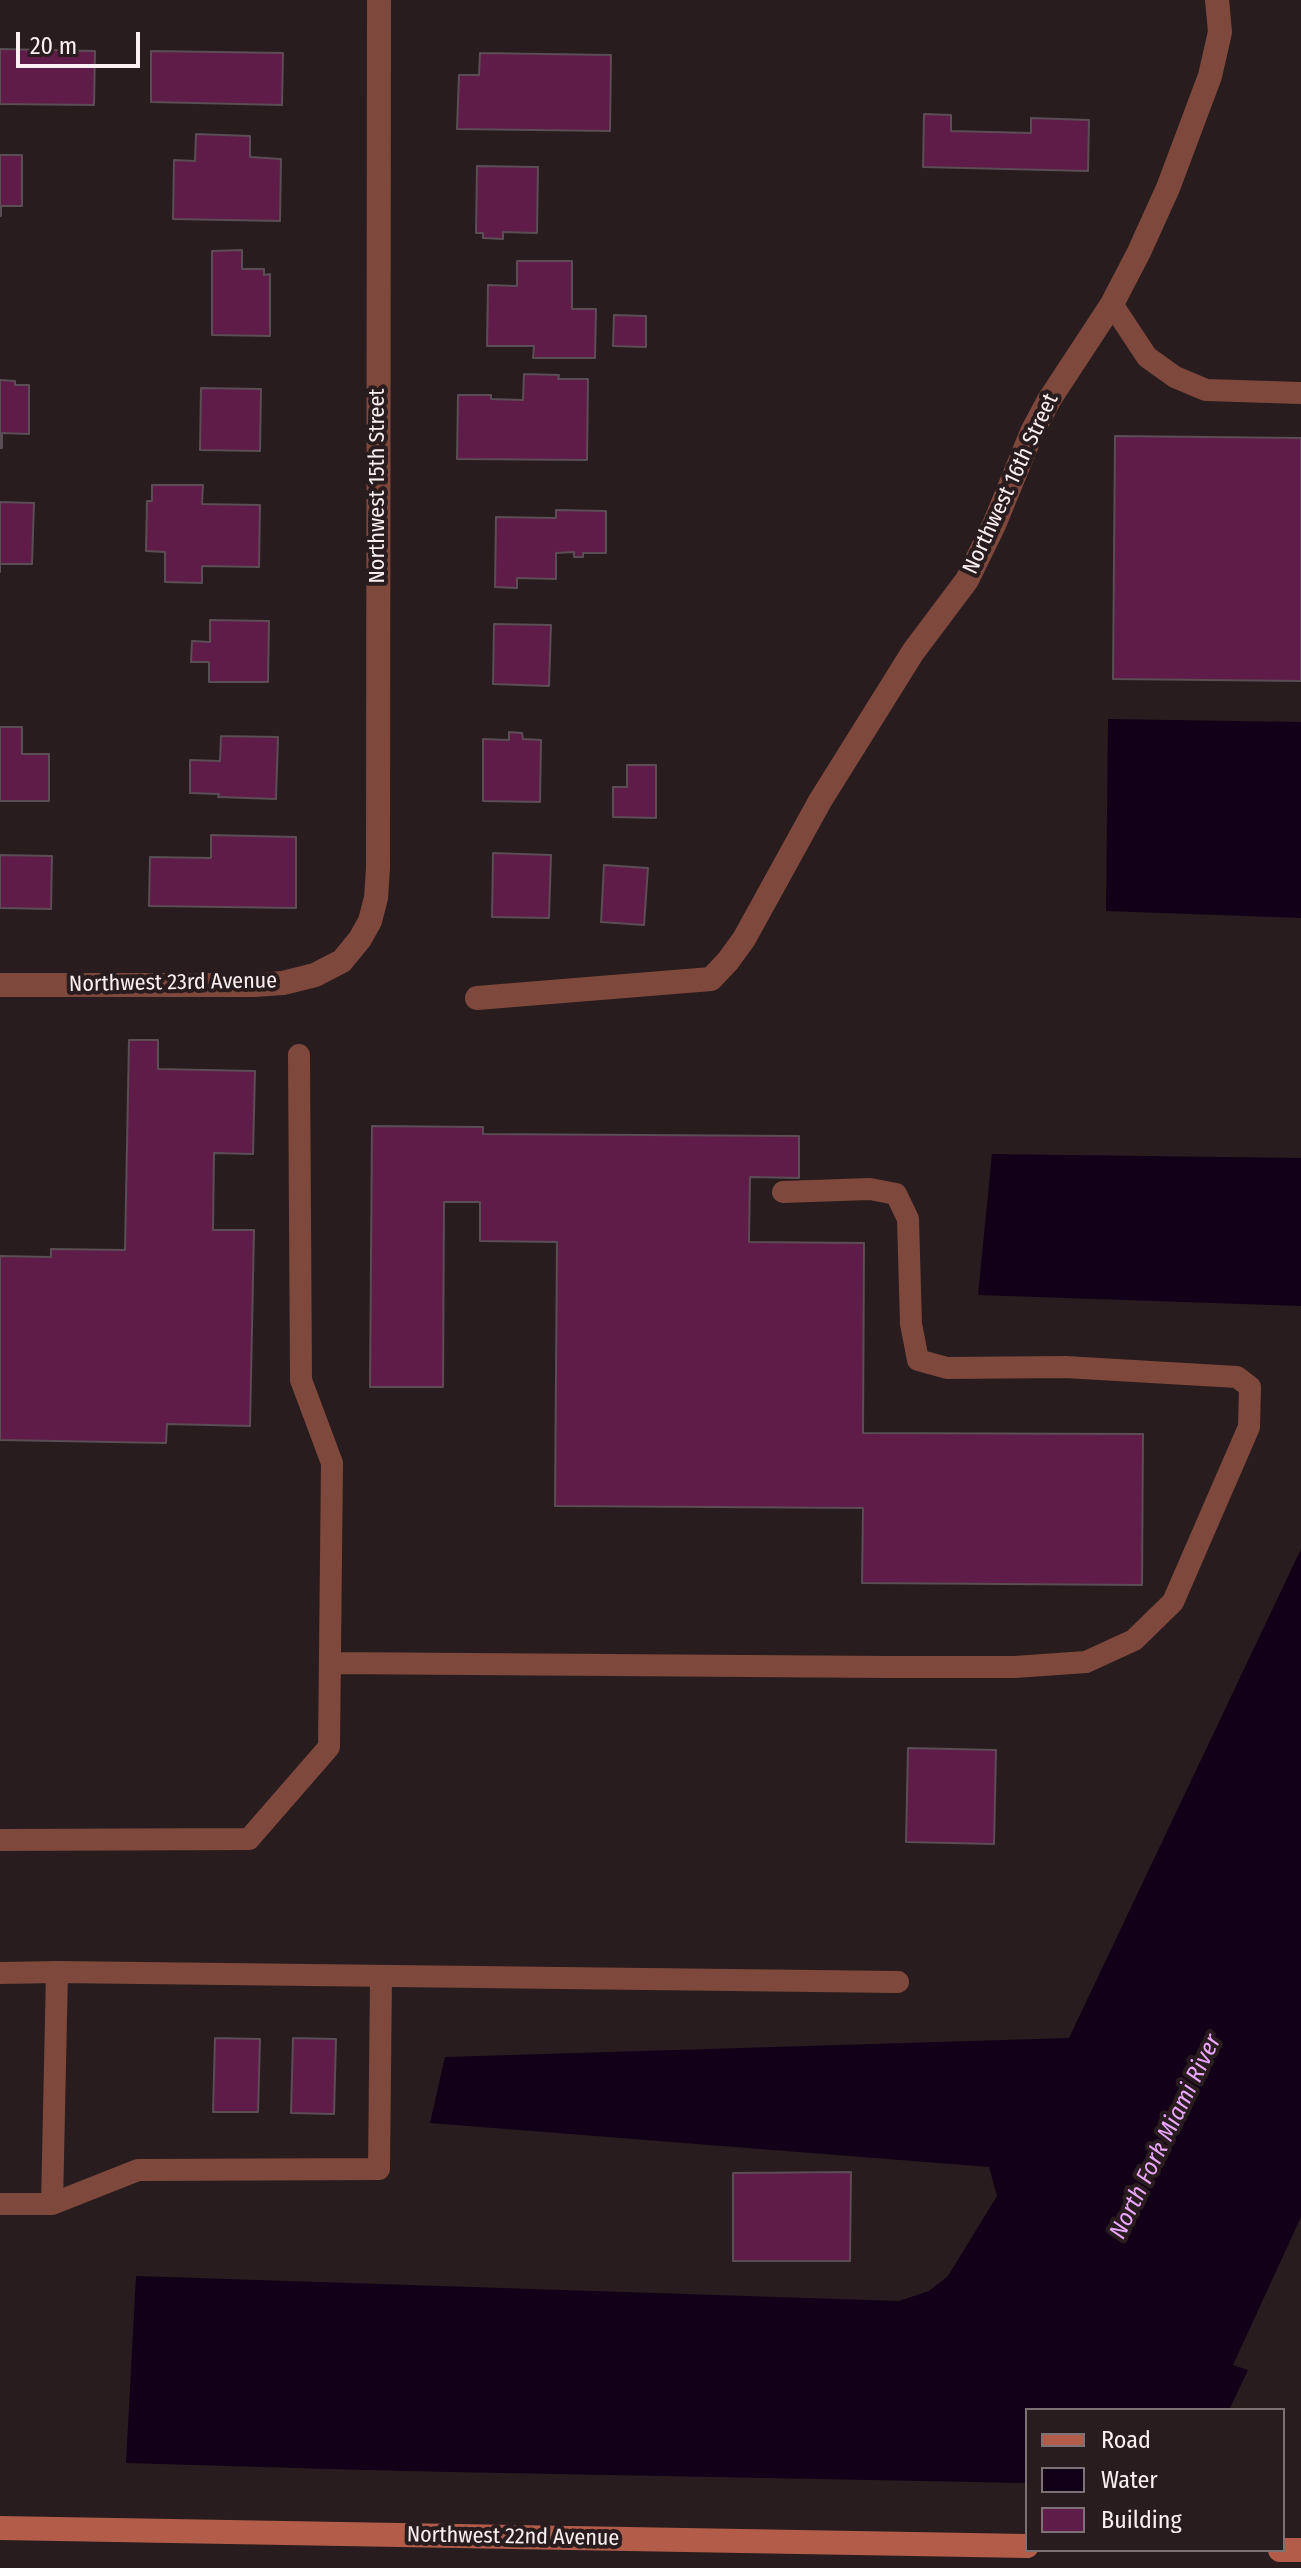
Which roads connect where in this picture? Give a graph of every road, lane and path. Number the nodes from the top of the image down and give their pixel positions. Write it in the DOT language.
graph roads {
  1 [pos="379,0"];
  2 [pos="1217,0"];
  3 [pos="1112,304"];
  4 [pos="1301,393"];
  5 [pos="342,961"];
  6 [pos="0,985"];
  7 [pos="477,998"];
  8 [pos="299,1055"];
  9 [pos="783,1192"];
  10 [pos="330,1663"];
  11 [pos="0,1840"];
  12 [pos="57,1972"];
  13 [pos="0,1973"];
  14 [pos="381,1976"];
  15 [pos="898,1982"];
  16 [pos="0,2204"];
  17 [pos="52,2204"];
  18 [pos="0,2528"];
  19 [pos="1025,2546"];
  1 -- 5 [label="street, Northwest 15th Street"];
  2 -- 3 [label="street, Northwest 16th Street"];
  3 -- 4 [label="lane"];
  3 -- 7 [label="street, Northwest 16th Street"];
  5 -- 6 [label="street, Northwest 23rd Avenue"];
  8 -- 10 [label="lane"];
  9 -- 10 [label="lane"];
  10 -- 11 [label="lane"];
  12 -- 13 [label="lane"];
  12 -- 14 [label="lane"];
  12 -- 17 [label="lane"];
  14 -- 15 [label="lane"];
  14 -- 17 [label="lane"];
  16 -- 17 [label="lane"];
  18 -- 19 [label="main road, Northwest 22nd Avenue"];
}
